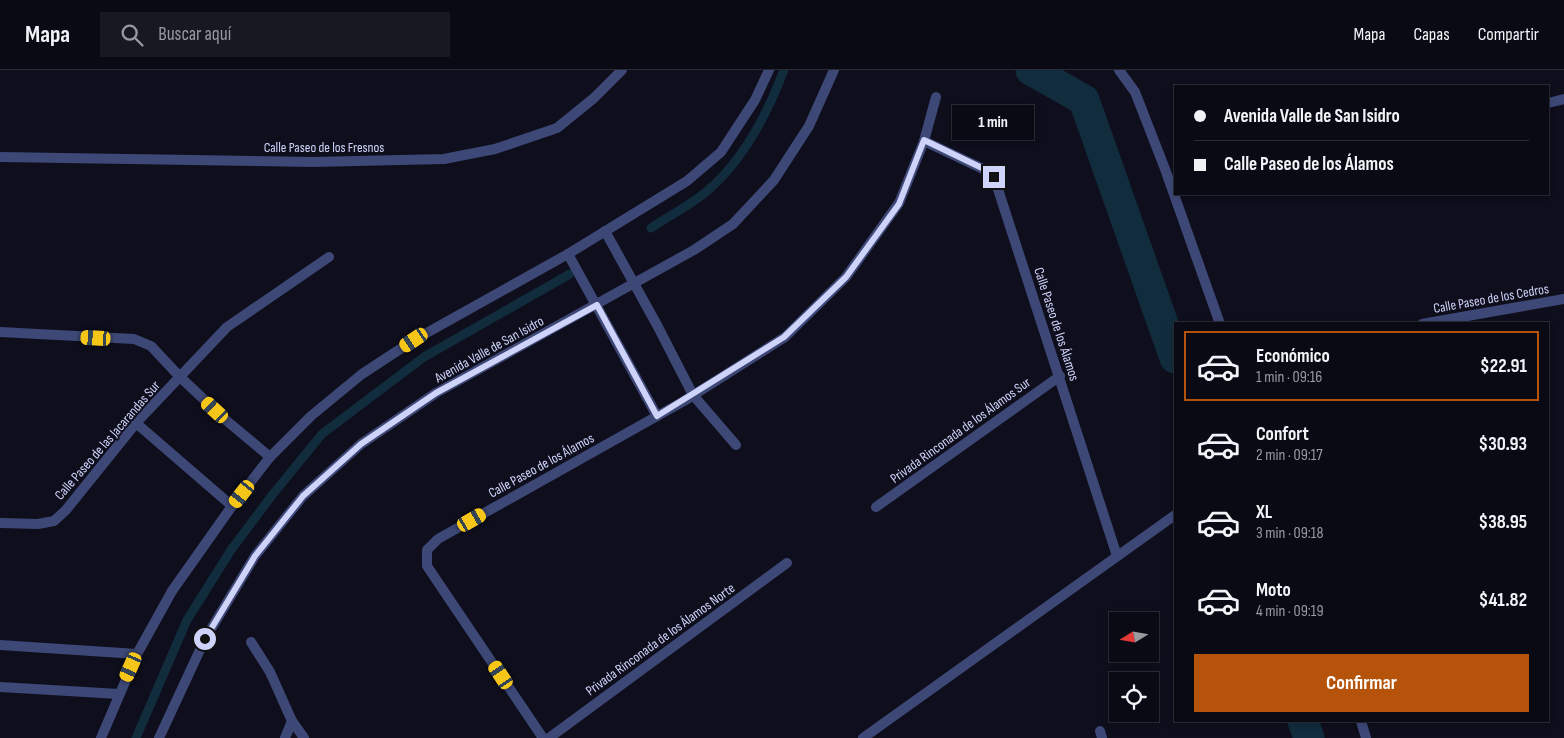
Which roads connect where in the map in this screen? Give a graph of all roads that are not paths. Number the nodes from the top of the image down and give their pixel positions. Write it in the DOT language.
graph roads {
  1 [pos="622,70"];
  2 [pos="769,70"];
  3 [pos="834,70"];
  4 [pos="1119,70"];
  5 [pos="936,97"];
  6 [pos="1564,99"];
  7 [pos="1549,103"];
  8 [pos="924,140"];
  9 [pos="0,157"];
  10 [pos="1174,194"];
  11 [pos="1174,195"];
  12 [pos="605,231"];
  13 [pos="568,254"];
  14 [pos="329,257"];
  15 [pos="634,284"];
  16 [pos="1564,299"];
  17 [pos="597,305"];
  18 [pos="1219,322"];
  19 [pos="1433,322"];
  20 [pos="0,332"];
  21 [pos="1060,376"];
  22 [pos="180,377"];
  23 [pos="693,395"];
  24 [pos="657,416"];
  25 [pos="136,423"];
  26 [pos="736,445"];
  27 [pos="270,457"];
  28 [pos="232,506"];
  29 [pos="876,507"];
  30 [pos="1174,516"];
  31 [pos="0,523"];
  32 [pos="1117,556"];
  33 [pos="787,563"];
  34 [pos="251,642"];
  35 [pos="0,645"];
  36 [pos="137,654"];
  37 [pos="0,687"];
  38 [pos="119,694"];
  39 [pos="292,722"];
  40 [pos="1361,722"];
  41 [pos="101,738"];
  42 [pos="159,738"];
  43 [pos="285,738"];
  44 [pos="304,738"];
  45 [pos="543,738"];
  46 [pos="549,738"];
  47 [pos="863,738"];
  48 [pos="1366,738"];
  1 -- 9 [label="street, Calle Paseo de los Fresnos"];
  2 -- 12 [label="street"];
  3 -- 15 [label="street, Avenida Valle de San Isidro"];
  4 -- 10 [label="street"];
  5 -- 8 [label="street, Calle Paseo de los Álamos"];
  6 -- 7 [label="street"];
  8 -- 21 [label="street, Calle Paseo de los Álamos"];
  8 -- 23 [label="street, Calle Paseo de los Álamos"];
  11 -- 18 [label="street"];
  12 -- 13 [label="street"];
  12 -- 15 [label="street"];
  13 -- 17 [label="street"];
  13 -- 27 [label="street"];
  14 -- 22 [label="street, Calle Paseo de las Jacarandas Sur"];
  15 -- 17 [label="street, Avenida Valle de San Isidro"];
  15 -- 23 [label="street"];
  16 -- 19 [label="street, Calle Paseo de los Cedros"];
  17 -- 24 [label="street"];
  17 -- 42 [label="street, Avenida Valle de San Isidro"];
  20 -- 22 [label="street"];
  21 -- 29 [label="street, Privada Rinconada de los Álamos Sur"];
  21 -- 32 [label="street, Calle Paseo de los Álamos"];
  22 -- 25 [label="street, Calle Paseo de las Jacarandas Sur"];
  22 -- 27 [label="street"];
  23 -- 24 [label="street, Calle Paseo de los Álamos"];
  23 -- 26 [label="street"];
  24 -- 45 [label="street, Calle Paseo de los Álamos"];
  25 -- 28 [label="street"];
  25 -- 31 [label="street, Calle Paseo de las Jacarandas Sur"];
  27 -- 28 [label="street"];
  28 -- 36 [label="street"];
  30 -- 32 [label="street"];
  32 -- 47 [label="street"];
  33 -- 46 [label="street, Privada Rinconada de los Álamos Norte"];
  34 -- 39 [label="street"];
  35 -- 36 [label="street"];
  36 -- 38 [label="street"];
  37 -- 38 [label="street"];
  38 -- 41 [label="street"];
  39 -- 43 [label="street"];
  39 -- 44 [label="street"];
  40 -- 48 [label="street"];
}
